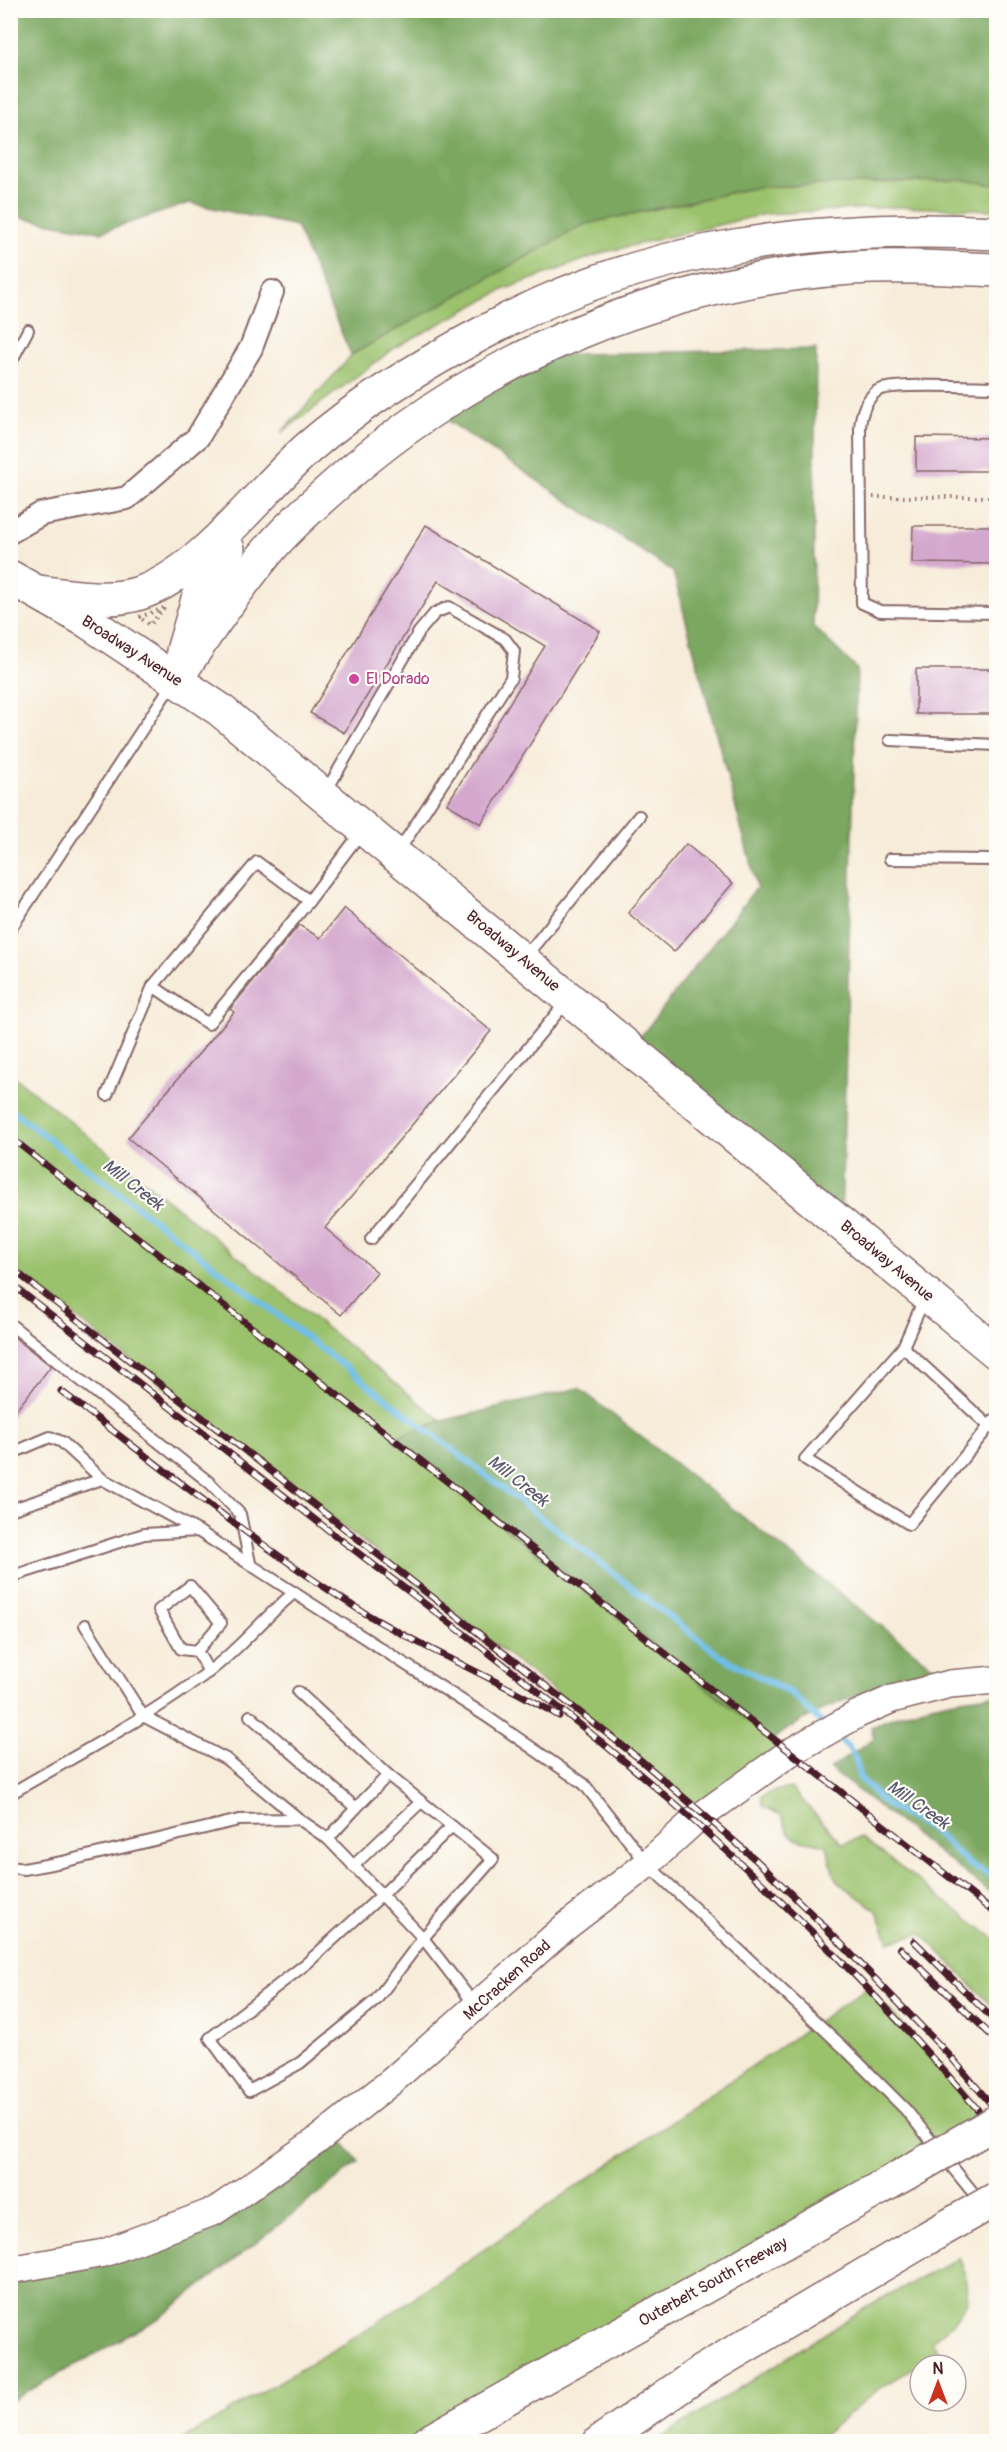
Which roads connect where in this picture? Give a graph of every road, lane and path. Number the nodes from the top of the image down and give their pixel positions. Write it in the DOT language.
graph roads {
  1 [pos="996,233"];
  2 [pos="996,270"];
  3 [pos="272,292"];
  4 [pos="28,330"];
  5 [pos="10,364"];
  6 [pos="996,387"];
  7 [pos="861,497"];
  8 [pos="996,497"];
  9 [pos="260,498"];
  10 [pos="10,532"];
  11 [pos="24,584"];
  12 [pos="996,613"];
  13 [pos="176,679"];
  14 [pos="890,740"];
  15 [pos="996,745"];
  16 [pos="324,795"];
  17 [pos="639,816"];
  18 [pos="364,829"];
  19 [pos="396,855"];
  20 [pos="890,859"];
  21 [pos="996,860"];
  22 [pos="309,901"];
  23 [pos="10,930"];
  24 [pos="522,960"];
  25 [pos="153,986"];
  26 [pos="569,998"];
  27 [pos="107,1095"];
  28 [pos="371,1239"];
  29 [pos="926,1294"];
  30 [pos="10,1324"];
  31 [pos="994,1346"];
  32 [pos="903,1347"];
  33 [pos="993,1422"];
  34 [pos="10,1454"];
  35 [pos="102,1479"];
  36 [pos="10,1510"];
  37 [pos="198,1531"];
  38 [pos="250,1563"];
  39 [pos="10,1577"];
  40 [pos="295,1592"];
  41 [pos="85,1625"];
  42 [pos="197,1652"];
  43 [pos="209,1672"];
  44 [pos="996,1680"];
  45 [pos="298,1692"];
  46 [pos="143,1716"];
  47 [pos="250,1716"];
  48 [pos="388,1775"];
  49 [pos="10,1794"];
  50 [pos="421,1802"];
  51 [pos="356,1808"];
  52 [pos="299,1819"];
  53 [pos="452,1826"];
  54 [pos="328,1839"];
  55 [pos="647,1864"];
  56 [pos="353,1866"];
  57 [pos="10,1867"];
  58 [pos="382,1896"];
  59 [pos="423,1938"];
  60 [pos="477,2008"];
  61 [pos="996,2122"];
  62 [pos="996,2199"];
  63 [pos="996,2221"];
  64 [pos="10,2270"];
  65 [pos="428,2442"];
  66 [pos="600,2442"];
  1 -- 9 [label="main road"];
  2 -- 13 [label="main road"];
  3 -- 10 [label="street"];
  4 -- 5 [label="lane"];
  6 -- 7 [label="lane"];
  7 -- 8 [label="path"];
  7 -- 12 [label="lane"];
  9 -- 11 [label="main road"];
  9 -- 13 [label="main road"];
  11 -- 13 [label="main road, Broadway Avenue"];
  13 -- 16 [label="main road, Broadway Avenue"];
  13 -- 23 [label="lane"];
  14 -- 15 [label="lane"];
  16 -- 18 [label="main road, Broadway Avenue"];
  16 -- 19 [label="lane"];
  17 -- 24 [label="lane"];
  18 -- 19 [label="main road, Broadway Avenue"];
  18 -- 22 [label="lane"];
  19 -- 24 [label="main road, Broadway Avenue"];
  20 -- 21 [label="lane"];
  22 -- 25 [label="lane"];
  22 -- 25 [label="lane"];
  24 -- 26 [label="main road, Broadway Avenue"];
  25 -- 27 [label="lane"];
  26 -- 28 [label="lane"];
  26 -- 29 [label="main road, Broadway Avenue"];
  29 -- 31 [label="main road, Broadway Avenue"];
  29 -- 32 [label="lane"];
  30 -- 38 [label="lane"];
  32 -- 33 [label="lane"];
  32 -- 33 [label="lane"];
  34 -- 35 [label="lane"];
  35 -- 36 [label="lane"];
  35 -- 37 [label="lane"];
  37 -- 38 [label="lane"];
  37 -- 39 [label="lane"];
  38 -- 40 [label="lane"];
  40 -- 43 [label="lane"];
  40 -- 55 [label="lane"];
  41 -- 46 [label="lane"];
  42 -- 42 [label="lane"];
  42 -- 43 [label="lane"];
  43 -- 46 [label="lane"];
  44 -- 55 [label="street, McCracken Road"];
  45 -- 48 [label="lane"];
  46 -- 49 [label="lane"];
  46 -- 52 [label="lane"];
  47 -- 51 [label="lane"];
  48 -- 50 [label="lane"];
  48 -- 51 [label="lane"];
  50 -- 53 [label="lane"];
  50 -- 56 [label="lane"];
  51 -- 54 [label="lane"];
  52 -- 54 [label="lane"];
  52 -- 57 [label="lane"];
  53 -- 58 [label="lane"];
  53 -- 59 [label="lane"];
  54 -- 56 [label="lane"];
  55 -- 60 [label="street, McCracken Road"];
  55 -- 63 [label="lane"];
  56 -- 58 [label="lane"];
  58 -- 59 [label="lane"];
  58 -- 59 [label="lane"];
  59 -- 60 [label="lane"];
  60 -- 64 [label="street, McCracken Road"];
  61 -- 65 [label="main road, Outerbelt South Freeway, bridge"];
  62 -- 66 [label="main road, bridge"];
}
